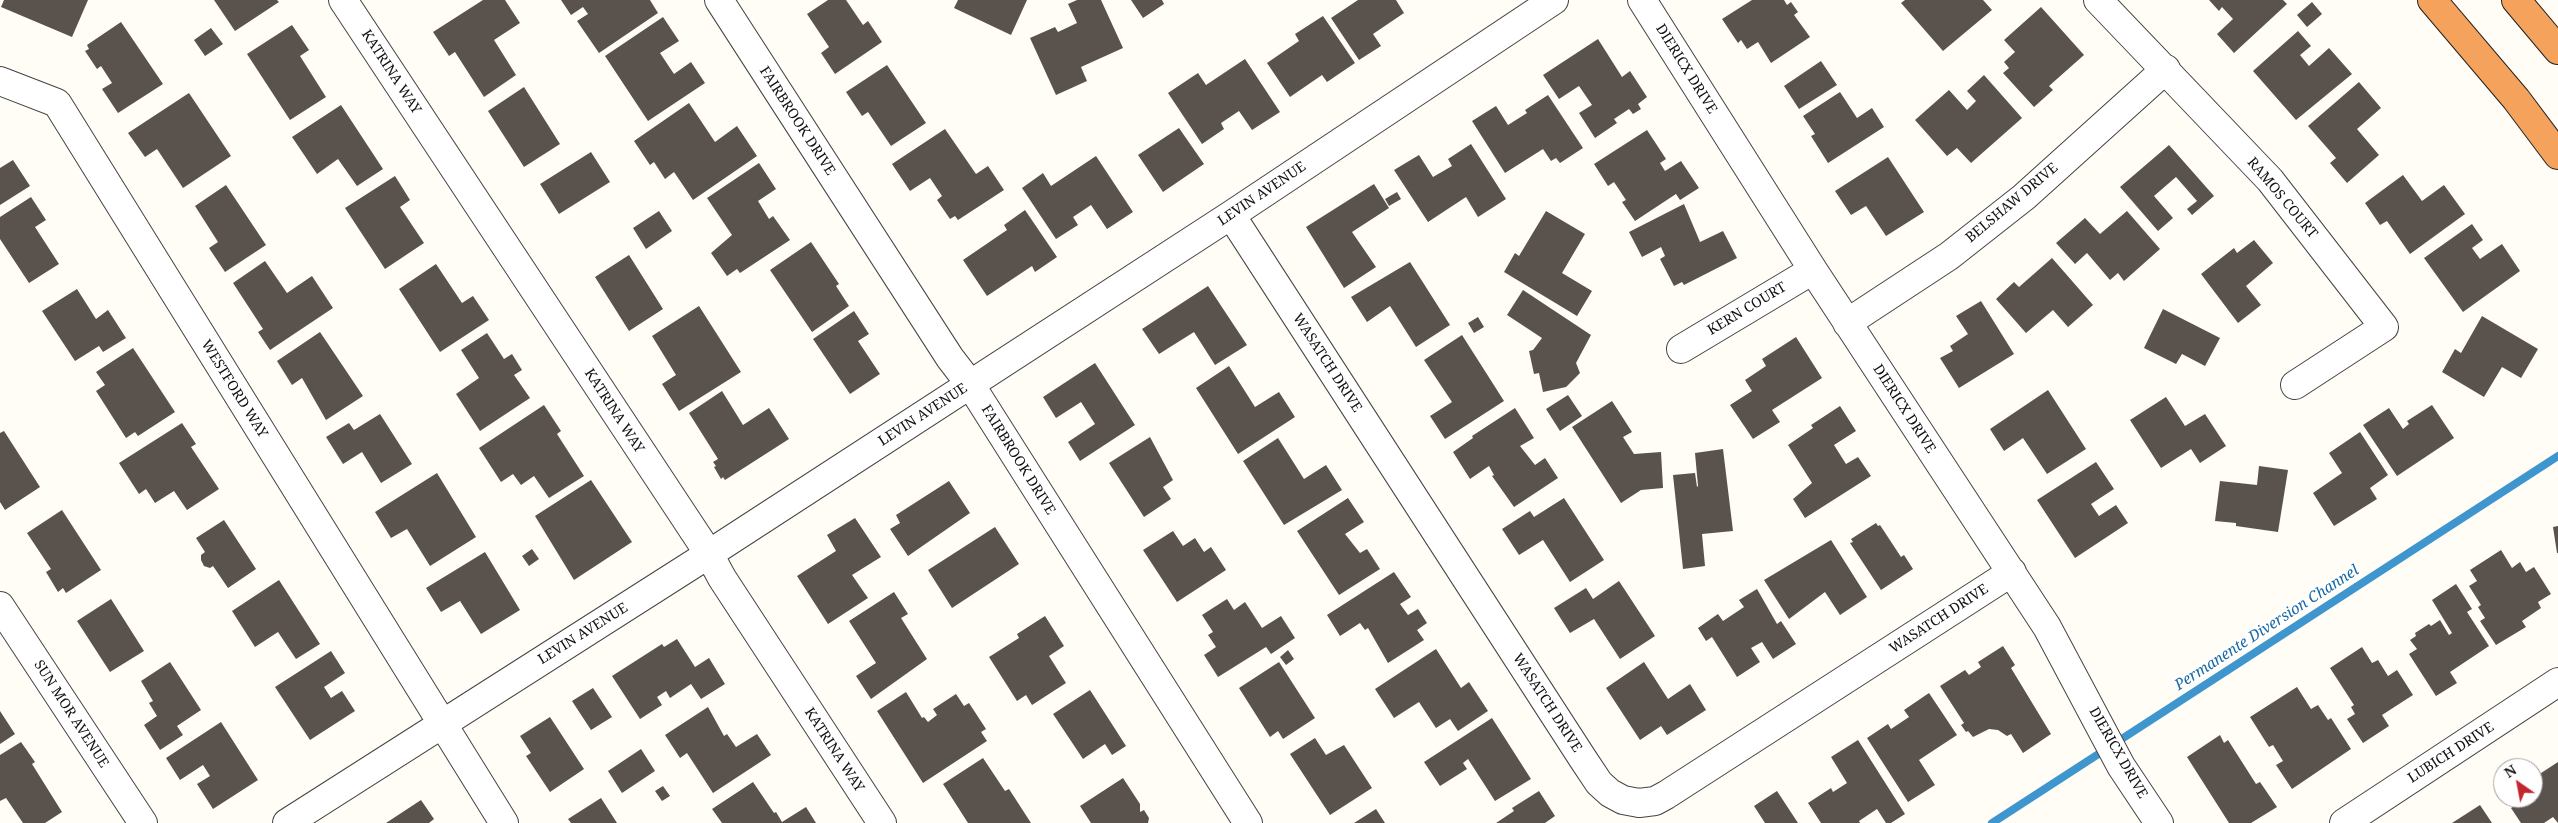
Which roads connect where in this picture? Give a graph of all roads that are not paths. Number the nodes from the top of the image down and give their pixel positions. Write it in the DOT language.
graph roads {
  1 [pos="343,0"];
  2 [pos="719,0"];
  3 [pos="1554,0"];
  4 [pos="1642,0"];
  5 [pos="2098,0"];
  6 [pos="2432,0"];
  7 [pos="2516,0"];
  8 [pos="2558,50"];
  9 [pos="2166,69"];
  10 [pos="2,81"];
  11 [pos="2558,155"];
  12 [pos="1231,215"];
  13 [pos="1813,270"];
  14 [pos="1848,323"];
  15 [pos="1681,349"];
  16 [pos="970,384"];
  17 [pos="2295,385"];
  18 [pos="709,554"];
  19 [pos="2012,572"];
  20 [pos="0,606"];
  21 [pos="2558,682"];
  22 [pos="441,724"];
  23 [pos="143,823"];
  24 [pos="287,823"];
  25 [pos="504,823"];
  26 [pos="882,823"];
  27 [pos="1248,823"];
  28 [pos="2159,823"];
  29 [pos="2344,823"];
  1 -- 18 [label="street, KATRINA WAY"];
  2 -- 16 [label="street, FAIRBROOK DRIVE"];
  3 -- 12 [label="street, LEVIN AVENUE"];
  4 -- 13 [label="street, DIERICX DRIVE"];
  5 -- 9 [label="street, RAMOS COURT"];
  6 -- 11 [label="highway"];
  7 -- 8 [label="highway"];
  9 -- 14 [label="street, BELSHAW DRIVE"];
  9 -- 17 [label="street, RAMOS COURT"];
  10 -- 22 [label="street, WESTFORD WAY"];
  12 -- 16 [label="street, LEVIN AVENUE"];
  12 -- 19 [label="street, WASATCH DRIVE"];
  13 -- 14 [label="street, DIERICX DRIVE"];
  13 -- 15 [label="street, KERN COURT"];
  14 -- 19 [label="street, DIERICX DRIVE"];
  16 -- 18 [label="street, LEVIN AVENUE"];
  16 -- 27 [label="street, FAIRBROOK DRIVE"];
  18 -- 22 [label="street, LEVIN AVENUE"];
  18 -- 26 [label="street, KATRINA WAY"];
  19 -- 28 [label="street, DIERICX DRIVE"];
  20 -- 23 [label="street, SUN MOR AVENUE"];
  21 -- 29 [label="street, LUBICH DRIVE"];
  22 -- 24 [label="street, LEVIN AVENUE"];
  22 -- 25 [label="street, WESTFORD WAY"];
}
